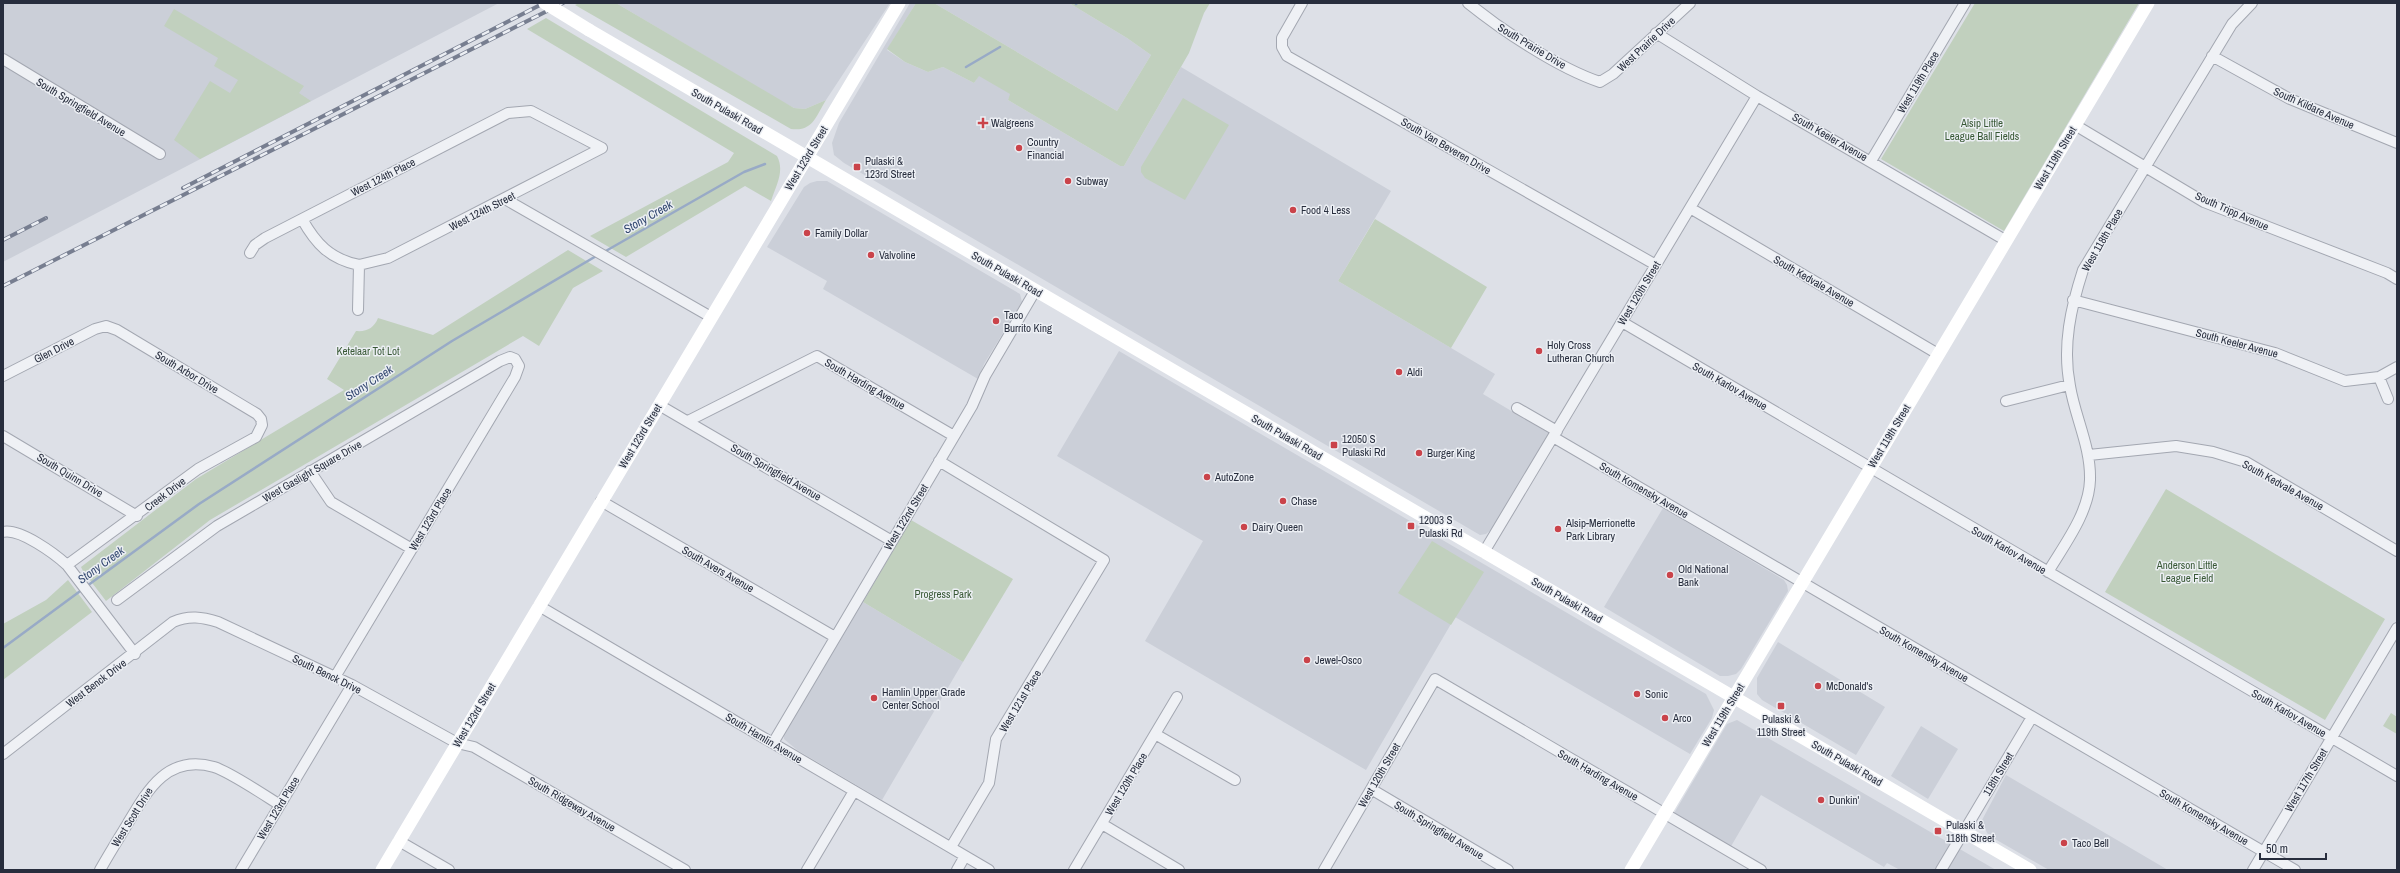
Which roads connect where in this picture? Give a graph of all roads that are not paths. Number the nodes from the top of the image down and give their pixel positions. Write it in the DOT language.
graph roads {
  1 [pos="545,3"];
  2 [pos="899,3"];
  3 [pos="1302,3"];
  4 [pos="1468,3"];
  5 [pos="1690,3"];
  6 [pos="1965,3"];
  7 [pos="2148,3"];
  8 [pos="2252,3"];
  9 [pos="1656,33"];
  10 [pos="2212,56"];
  11 [pos="3,59"];
  12 [pos="1600,82"];
  13 [pos="1757,96"];
  14 [pos="521,111"];
  15 [pos="2075,125"];
  16 [pos="2397,143"];
  17 [pos="160,154"];
  18 [pos="807,157"];
  19 [pos="1871,161"];
  20 [pos="2146,166"];
  21 [pos="505,199"];
  22 [pos="1690,208"];
  23 [pos="302,219"];
  24 [pos="2005,240"];
  25 [pos="250,253"];
  26 [pos="359,265"];
  27 [pos="1656,265"];
  28 [pos="2397,279"];
  29 [pos="1035,291"];
  30 [pos="2073,300"];
  31 [pos="358,310"];
  32 [pos="711,317"];
  33 [pos="1622,322"];
  34 [pos="106,326"];
  35 [pos="1938,354"];
  36 [pos="515,359"];
  37 [pos="2397,367"];
  38 [pos="3,376"];
  39 [pos="2379,377"];
  40 [pos="2069,385"];
  41 [pos="2388,400"];
  42 [pos="2006,401"];
  43 [pos="659,405"];
  44 [pos="1517,408"];
  45 [pos="688,421"];
  46 [pos="262,425"];
  47 [pos="1555,434"];
  48 [pos="3,436"];
  49 [pos="954,436"];
  50 [pos="2089,455"];
  51 [pos="939,461"];
  52 [pos="1870,468"];
  53 [pos="310,471"];
  54 [pos="601,501"];
  55 [pos="137,516"];
  56 [pos="3,532"];
  57 [pos="892,541"];
  58 [pos="412,549"];
  59 [pos="2397,551"];
  60 [pos="1484,552"];
  61 [pos="67,565"];
  62 [pos="2048,572"];
  63 [pos="1801,582"];
  64 [pos="117,600"];
  65 [pos="539,606"];
  66 [pos="192,617"];
  67 [pos="2397,628"];
  68 [pos="835,637"];
  69 [pos="135,654"];
  70 [pos="335,677"];
  71 [pos="1435,679"];
  72 [pos="352,685"];
  73 [pos="1177,697"];
  74 [pos="1734,697"];
  75 [pos="2032,717"];
  76 [pos="1156,734"];
  77 [pos="2332,738"];
  78 [pos="773,743"];
  79 [pos="457,744"];
  80 [pos="3,754"];
  81 [pos="2397,776"];
  82 [pos="1235,780"];
  83 [pos="1371,789"];
  84 [pos="854,791"];
  85 [pos="280,805"];
  86 [pos="1664,814"];
  87 [pos="1102,824"];
  88 [pos="1964,831"];
  89 [pos="399,841"];
  90 [pos="951,848"];
  91 [pos="2264,852"];
  92 [pos="965,856"];
  93 [pos="100,870"];
  94 [pos="241,870"];
  95 [pos="382,870"];
  96 [pos="449,870"];
  97 [pos="685,870"];
  98 [pos="807,870"];
  99 [pos="957,870"];
  100 [pos="989,870"];
  101 [pos="1074,870"];
  102 [pos="1179,870"];
  103 [pos="1324,870"];
  104 [pos="1508,870"];
  105 [pos="1631,870"];
  106 [pos="1761,870"];
  107 [pos="1941,870"];
  108 [pos="2030,870"];
  109 [pos="2253,870"];
  110 [pos="2295,870"];
  1 -- 18 [label="street, South Pulaski Road, bridge"];
  2 -- 18 [label="street, West 123rd Street"];
  3 -- 27 [label="street, South Van Beveren Drive"];
  4 -- 12 [label="street, South Prairie Drive"];
  5 -- 9 [label="street, West Prairie Drive"];
  6 -- 19 [label="street, West 119th Place"];
  7 -- 15 [label="street, West 119th Street"];
  8 -- 10 [label="street, West 118th Place"];
  9 -- 12 [label="street, West Prairie Drive"];
  9 -- 13 [label="street, South Keeler Avenue"];
  10 -- 16 [label="street, South Kildare Avenue"];
  10 -- 20 [label="street, West 118th Place"];
  11 -- 17 [label="street, South Springfield Avenue"];
  13 -- 19 [label="street, South Keeler Avenue"];
  13 -- 22 [label="street, West 120th Street"];
  14 -- 21 [label="street, West 124th Street"];
  14 -- 23 [label="street, West 124th Place"];
  15 -- 20 [label="street, South Tripp Avenue"];
  15 -- 24 [label="street, West 119th Street"];
  18 -- 29 [label="street, South Pulaski Road"];
  18 -- 32 [label="street, West 123rd Street"];
  19 -- 24 [label="street, South Keeler Avenue"];
  20 -- 28 [label="street, South Tripp Avenue"];
  20 -- 30 [label="street, West 118th Place"];
  21 -- 26 [label="street, West 124th Street"];
  21 -- 32 [label="street"];
  22 -- 27 [label="street, West 120th Street"];
  22 -- 35 [label="street, South Kedvale Avenue"];
  23 -- 25 [label="street, West 124th Place"];
  23 -- 26 [label="street"];
  24 -- 35 [label="street, West 119th Street"];
  26 -- 31 [label="street"];
  27 -- 33 [label="street, West 120th Street"];
  29 -- 49 [label="street, West 122nd Street"];
  29 -- 60 [label="street, South Pulaski Road"];
  30 -- 39 [label="street, South Keeler Avenue"];
  30 -- 40 [label="street, West 118th Place"];
  32 -- 43 [label="street, West 123rd Street"];
  33 -- 47 [label="street, West 120th Street"];
  33 -- 52 [label="street, South Karlov Avenue"];
  34 -- 38 [label="street, Glen Drive"];
  34 -- 46 [label="street, South Arbor Drive"];
  35 -- 52 [label="street, West 119th Street"];
  36 -- 53 [label="street, West Gaslight Square Drive"];
  36 -- 58 [label="street, West 123rd Place"];
  37 -- 39 [label="street, South Keeler Avenue"];
  39 -- 41 [label="street"];
  40 -- 42 [label="street"];
  40 -- 50 [label="street, West 118th Place"];
  43 -- 45 [label="street, South Springfield Avenue"];
  43 -- 54 [label="street, West 123rd Street"];
  44 -- 47 [label="street, South Komensky Avenue"];
  45 -- 49 [label="street, South Harding Avenue"];
  45 -- 57 [label="street, South Springfield Avenue"];
  46 -- 55 [label="street, Creek Drive"];
  47 -- 60 [label="street, West 120th Street"];
  47 -- 63 [label="street, South Komensky Avenue"];
  48 -- 55 [label="street, South Quinn Drive"];
  49 -- 51 [label="street, West 122nd Street"];
  50 -- 59 [label="street, South Kedvale Avenue"];
  50 -- 62 [label="street, West 118th Place"];
  51 -- 57 [label="street, West 122nd Street"];
  51 -- 90 [label="street, West 121st Place"];
  52 -- 62 [label="street, South Karlov Avenue"];
  52 -- 63 [label="street, West 119th Street"];
  53 -- 58 [label="street"];
  53 -- 64 [label="street, West Gaslight Square Drive"];
  54 -- 65 [label="street, West 123rd Street"];
  54 -- 68 [label="street, South Avers Avenue"];
  55 -- 61 [label="street, Creek Drive"];
  56 -- 61 [label="street"];
  57 -- 68 [label="street, West 122nd Street"];
  58 -- 70 [label="street, West 123rd Place"];
  60 -- 74 [label="street, South Pulaski Road"];
  61 -- 69 [label="street"];
  62 -- 77 [label="street, South Karlov Avenue"];
  63 -- 74 [label="street, West 119th Street"];
  63 -- 75 [label="street, South Komensky Avenue"];
  65 -- 78 [label="street, South Hamlin Avenue"];
  65 -- 79 [label="street, West 123rd Street"];
  66 -- 69 [label="street, West Benck Drive"];
  66 -- 70 [label="street, South Benck Drive"];
  67 -- 77 [label="street, West 117th Street"];
  68 -- 78 [label="street, West 122nd Street"];
  69 -- 80 [label="street, West Benck Drive"];
  70 -- 72 [label="street, South Benck Drive"];
  71 -- 83 [label="street, West 120th Street"];
  71 -- 86 [label="street, South Harding Avenue"];
  72 -- 79 [label="street, South Benck Drive"];
  72 -- 85 [label="street, West 123rd Place"];
  73 -- 76 [label="street, West 120th Place"];
  74 -- 86 [label="street, West 119th Street"];
  74 -- 88 [label="street, South Pulaski Road"];
  75 -- 88 [label="street, 118th Street"];
  75 -- 91 [label="street, South Komensky Avenue"];
  76 -- 82 [label="street"];
  76 -- 87 [label="street, West 120th Place"];
  77 -- 81 [label="street, South Karlov Avenue"];
  77 -- 91 [label="street, West 117th Street"];
  78 -- 84 [label="street, South Hamlin Avenue"];
  79 -- 89 [label="street, West 123rd Street"];
  79 -- 97 [label="street, South Ridgeway Avenue"];
  83 -- 103 [label="street, West 120th Street"];
  83 -- 104 [label="street, South Springfield Avenue"];
  84 -- 90 [label="street, South Hamlin Avenue"];
  84 -- 98 [label="street"];
  85 -- 93 [label="street, West Scott Drive"];
  85 -- 94 [label="street, West 123rd Place"];
  86 -- 105 [label="street, West 119th Street"];
  86 -- 106 [label="street, South Harding Avenue"];
  87 -- 101 [label="street, West 120th Place"];
  87 -- 102 [label="street"];
  88 -- 107 [label="street, 118th Street"];
  88 -- 108 [label="street, South Pulaski Road"];
  89 -- 95 [label="street, West 123rd Street"];
  89 -- 96 [label="street"];
  90 -- 92 [label="street, South Hamlin Avenue"];
  91 -- 109 [label="street, West 117th Street"];
  91 -- 110 [label="street, South Komensky Avenue"];
  92 -- 99 [label="street"];
  92 -- 100 [label="street, South Hamlin Avenue"];
}
